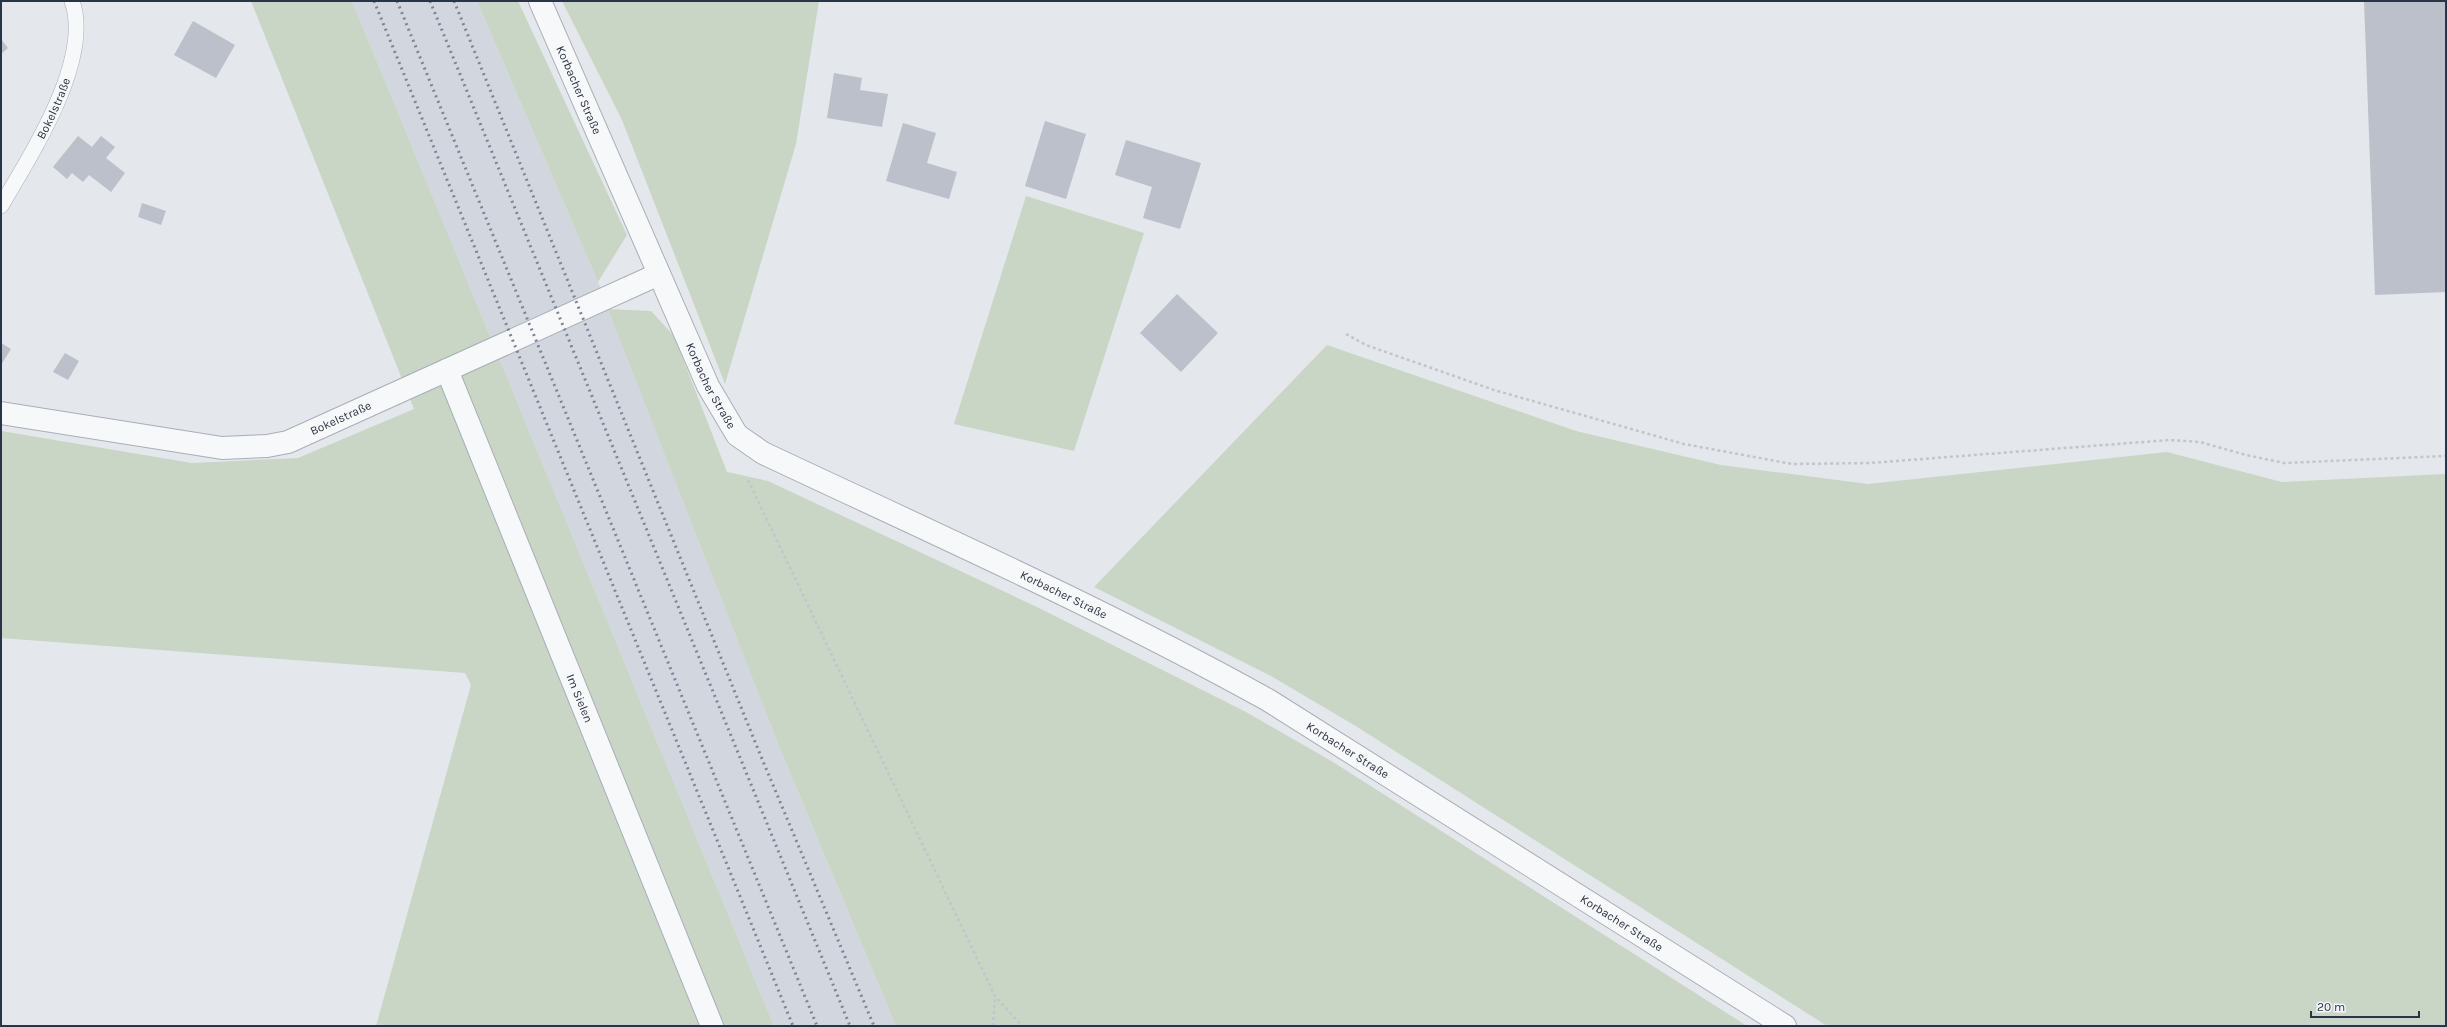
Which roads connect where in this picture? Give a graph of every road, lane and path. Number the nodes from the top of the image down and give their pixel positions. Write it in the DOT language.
graph roads {
  1 [pos="72,1"];
  2 [pos="540,1"];
  3 [pos="1,206"];
  4 [pos="659,274"];
  5 [pos="1346,334"];
  6 [pos="447,370"];
  7 [pos="1,413"];
  8 [pos="2446,456"];
  9 [pos="747,478"];
  10 [pos="995,996"];
  11 [pos="712,1026"];
  12 [pos="993,1026"];
  13 [pos="1022,1026"];
  14 [pos="1785,1026"];
  1 -- 3 [label="lane, Bokelstraße"];
  2 -- 4 [label="street, Korbacher Straße"];
  4 -- 6 [label="street, Bokelstraße"];
  4 -- 14 [label="street, Korbacher Straße"];
  5 -- 8 [label="path"];
  6 -- 7 [label="street, Bokelstraße"];
  6 -- 11 [label="street, Im Sielen"];
  9 -- 10 [label="path"];
  10 -- 12 [label="path"];
  10 -- 13 [label="path"];
}
